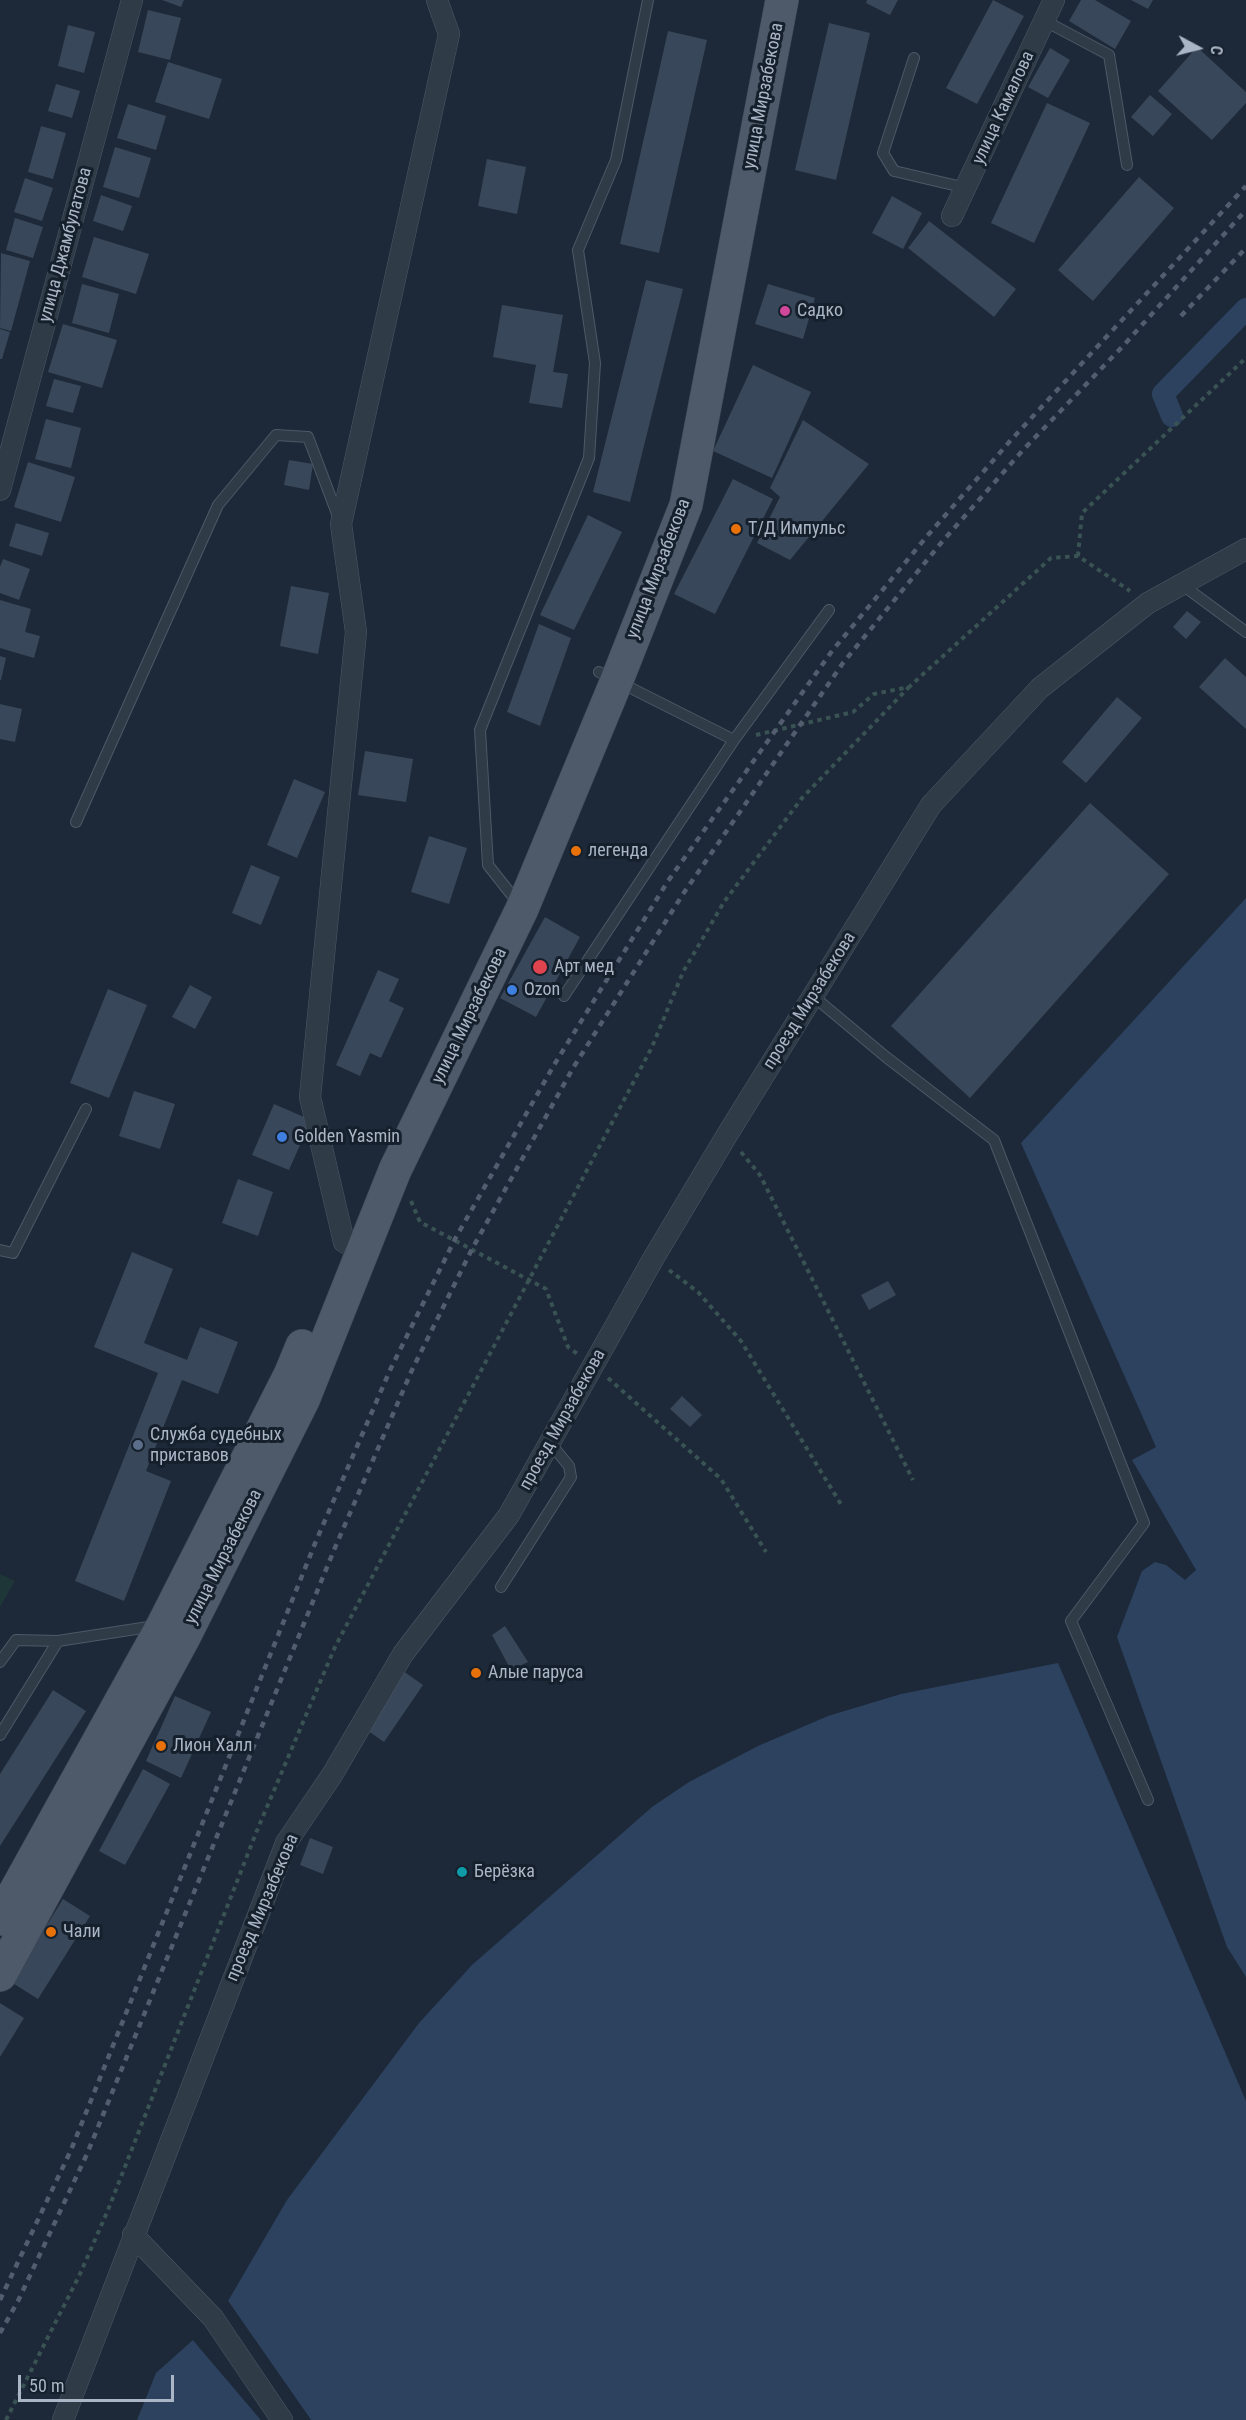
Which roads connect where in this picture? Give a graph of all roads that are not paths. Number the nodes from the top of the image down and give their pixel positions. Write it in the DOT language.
graph roads {
  1 [pos="132,0"];
  2 [pos="438,0"];
  3 [pos="648,0"];
  4 [pos="762,0"];
  5 [pos="782,0"];
  6 [pos="1054,0"];
  7 [pos="1045,21"];
  8 [pos="914,58"];
  9 [pos="1127,165"];
  10 [pos="966,188"];
  11 [pos="952,216"];
  12 [pos="0,490"];
  13 [pos="341,524"];
  14 [pos="1246,549"];
  15 [pos="1181,584"];
  16 [pos="829,610"];
  17 [pos="1246,632"];
  18 [pos="608,676"];
  19 [pos="734,740"];
  20 [pos="76,822"];
  21 [pos="521,907"];
  22 [pos="564,996"];
  23 [pos="813,996"];
  24 [pos="86,1109"];
  25 [pos="353,1248"];
  26 [pos="0,1250"];
  27 [pos="550,1443"];
  28 [pos="501,1587"];
  29 [pos="174,1631"];
  30 [pos="58,1641"];
  31 [pos="0,1662"];
  32 [pos="0,1736"];
  33 [pos="1148,1800"];
  34 [pos="0,1919"];
  35 [pos="0,1976"];
  36 [pos="133,2235"];
  37 [pos="63,2420"];
  38 [pos="282,2420"];
  1 -- 12 [label="street, улица Джамбулатова"];
  2 -- 13 [label="street"];
  3 -- 21 [label="lane"];
  4 -- 18 [label="main road, улица Мирзабекова"];
  5 -- 18 [label="main road, улица Мирзабекова"];
  6 -- 7 [label="street, улица Камалова"];
  7 -- 9 [label="lane"];
  7 -- 10 [label="street, улица Камалова"];
  8 -- 10 [label="lane"];
  10 -- 11 [label="street, улица Камалова"];
  13 -- 20 [label="lane"];
  13 -- 25 [label="street"];
  14 -- 15 [label="street, проезд Мирзабекова"];
  15 -- 17 [label="lane"];
  15 -- 23 [label="street, проезд Мирзабекова"];
  16 -- 19 [label="lane"];
  18 -- 19 [label="lane"];
  18 -- 21 [label="main road, улица Мирзабекова"];
  19 -- 22 [label="lane"];
  21 -- 25 [label="main road, улица Мирзабекова"];
  23 -- 27 [label="street, проезд Мирзабекова"];
  23 -- 33 [label="lane"];
  24 -- 26 [label="lane"];
  25 -- 29 [label="main road, улица Мирзабекова"];
  27 -- 28 [label="lane"];
  27 -- 36 [label="street, проезд Мирзабекова"];
  29 -- 30 [label="lane"];
  29 -- 34 [label="main road, улица Мирзабекова"];
  29 -- 35 [label="main road, улица Мирзабекова"];
  30 -- 31 [label="lane"];
  30 -- 32 [label="lane"];
  36 -- 37 [label="street, проезд Мирзабекова"];
  36 -- 38 [label="street"];
}
